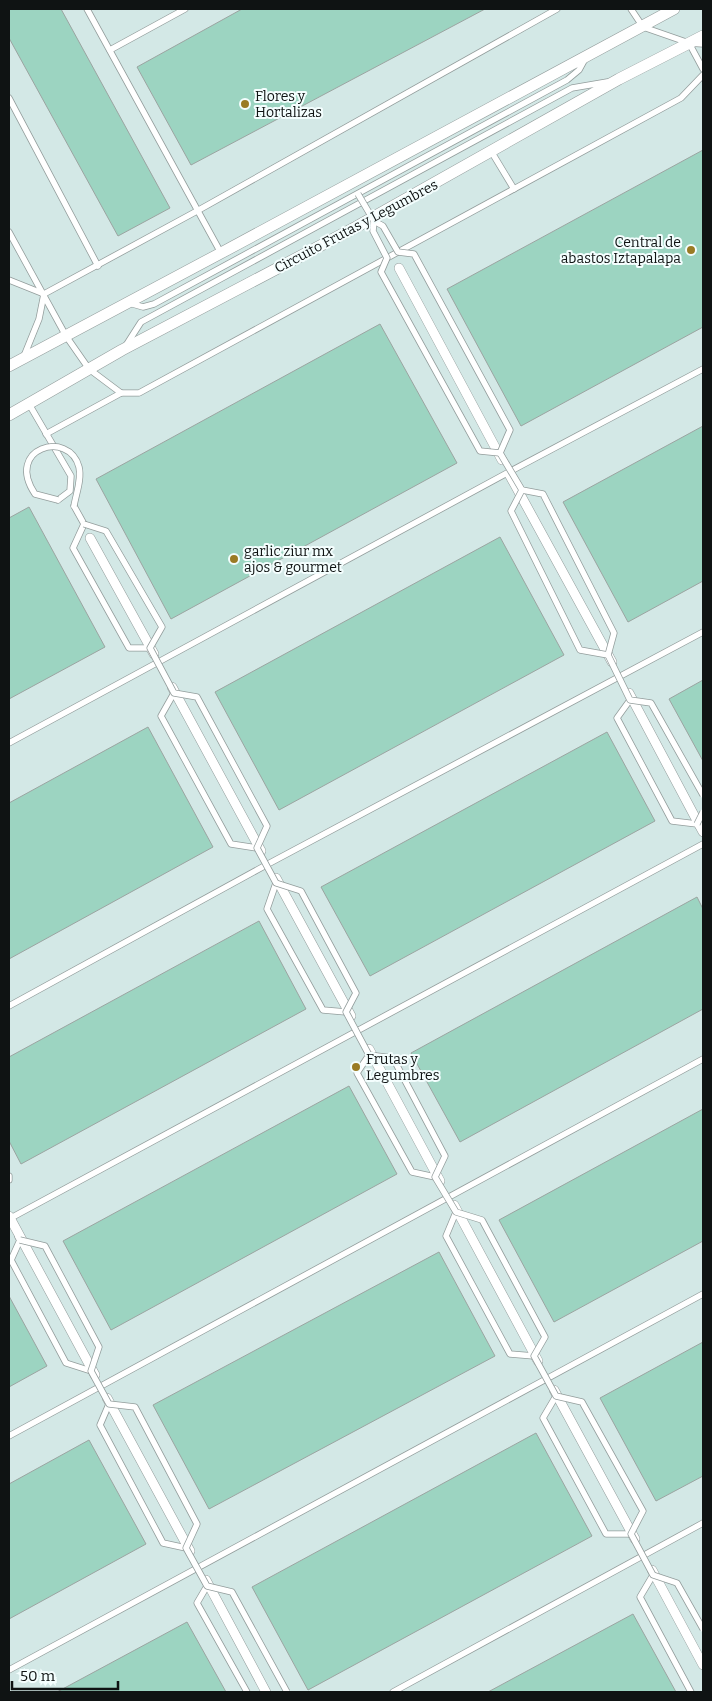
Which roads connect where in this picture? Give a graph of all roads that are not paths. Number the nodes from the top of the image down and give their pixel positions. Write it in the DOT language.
graph roads {
  1 [pos="87,9"];
  2 [pos="185,9"];
  3 [pos="557,9"];
  4 [pos="631,9"];
  5 [pos="674,9"];
  6 [pos="642,26"];
  7 [pos="703,36"];
  8 [pos="689,43"];
  9 [pos="703,44"];
  10 [pos="110,50"];
  11 [pos="586,57"];
  12 [pos="703,69"];
  13 [pos="703,75"];
  14 [pos="619,79"];
  15 [pos="9,98"];
  16 [pos="491,152"];
  17 [pos="514,189"];
  18 [pos="358,194"];
  19 [pos="363,203"];
  20 [pos="197,211"];
  21 [pos="374,222"];
  22 [pos="9,232"];
  23 [pos="222,253"];
  24 [pos="98,266"];
  25 [pos="399,268"];
  26 [pos="9,280"];
  27 [pos="44,294"];
  28 [pos="128,303"];
  29 [pos="66,336"];
  30 [pos="122,350"];
  31 [pos="23,358"];
  32 [pos="9,366"];
  33 [pos="89,369"];
  34 [pos="703,369"];
  35 [pos="121,393"];
  36 [pos="29,404"];
  37 [pos="9,415"];
  38 [pos="46,434"];
  39 [pos="500,453"];
  40 [pos="509,472"];
  41 [pos="522,490"];
  42 [pos="84,524"];
  43 [pos="90,538"];
  44 [pos="703,632"];
  45 [pos="150,648"];
  46 [pos="608,656"];
  47 [pos="158,662"];
  48 [pos="620,676"];
  49 [pos="174,693"];
  50 [pos="630,700"];
  51 [pos="9,743"];
  52 [pos="703,795"];
  53 [pos="703,812"];
  54 [pos="697,824"];
  55 [pos="703,832"];
  56 [pos="703,836"];
  57 [pos="703,844"];
  58 [pos="257,848"];
  59 [pos="268,864"];
  60 [pos="276,883"];
  61 [pos="9,1006"];
  62 [pos="346,1012"];
  63 [pos="359,1031"];
  64 [pos="369,1055"];
  65 [pos="703,1058"];
  66 [pos="9,1176"];
  67 [pos="435,1177"];
  68 [pos="9,1180"];
  69 [pos="449,1196"];
  70 [pos="456,1212"];
  71 [pos="9,1218"];
  72 [pos="20,1240"];
  73 [pos="703,1294"];
  74 [pos="534,1356"];
  75 [pos="91,1371"];
  76 [pos="547,1378"];
  77 [pos="100,1386"];
  78 [pos="556,1396"];
  79 [pos="108,1404"];
  80 [pos="9,1436"];
  81 [pos="703,1523"];
  82 [pos="631,1534"];
  83 [pos="186,1548"];
  84 [pos="644,1555"];
  85 [pos="199,1568"];
  86 [pos="653,1575"];
  87 [pos="207,1586"];
  88 [pos="703,1629"];
  89 [pos="703,1665"];
  90 [pos="9,1670"];
  91 [pos="247,1692"];
  92 [pos="266,1692"];
  93 [pos="287,1692"];
  94 [pos="393,1692"];
  95 [pos="691,1692"];
  1 -- 10 [label="lane"];
  2 -- 10 [label="lane"];
  3 -- 20 [label="lane"];
  4 -- 6 [label="lane"];
  5 -- 6 [label="street"];
  6 -- 8 [label="lane"];
  6 -- 11 [label="street"];
  7 -- 8 [label="street, Circuito Frutas y Legumbres"];
  8 -- 9 [label="lane"];
  8 -- 12 [label="lane"];
  8 -- 14 [label="street, Circuito Frutas y Legumbres"];
  10 -- 20 [label="lane"];
  11 -- 18 [label="lane"];
  11 -- 23 [label="street"];
  13 -- 17 [label="lane"];
  14 -- 16 [label="street, Circuito Frutas y Legumbres"];
  14 -- 19 [label="lane"];
  15 -- 24 [label="lane"];
  16 -- 17 [label="lane"];
  16 -- 30 [label="street, Circuito Frutas y Legumbres"];
  17 -- 35 [label="lane"];
  18 -- 19 [label="lane, bridge"];
  18 -- 28 [label="lane"];
  19 -- 21 [label="lane, bridge"];
  19 -- 30 [label="lane"];
  20 -- 23 [label="lane"];
  20 -- 24 [label="lane"];
  21 -- 39 [label="lane, bridge"];
  21 -- 39 [label="lane, bridge"];
  22 -- 27 [label="lane"];
  23 -- 28 [label="street"];
  24 -- 27 [label="lane"];
  25 -- 40 [label="street"];
  26 -- 27 [label="lane"];
  27 -- 29 [label="lane"];
  27 -- 31 [label="lane"];
  28 -- 29 [label="street"];
  29 -- 31 [label="street"];
  29 -- 33 [label="lane"];
  30 -- 33 [label="street, Circuito Frutas y Legumbres"];
  31 -- 32 [label="street"];
  33 -- 35 [label="lane"];
  33 -- 36 [label="street, Circuito Frutas y Legumbres"];
  34 -- 40 [label="lane"];
  35 -- 38 [label="lane"];
  36 -- 37 [label="street, Circuito Frutas y Legumbres"];
  36 -- 38 [label="lane"];
  38 -- 42 [label="lane, bridge"];
  39 -- 41 [label="lane, bridge"];
  40 -- 47 [label="lane"];
  40 -- 48 [label="street"];
  41 -- 46 [label="lane, bridge"];
  41 -- 46 [label="lane, bridge"];
  42 -- 45 [label="lane, bridge"];
  42 -- 45 [label="lane"];
  43 -- 47 [label="street"];
  44 -- 48 [label="lane"];
  45 -- 49 [label="lane, bridge"];
  46 -- 50 [label="lane, bridge"];
  47 -- 51 [label="lane"];
  47 -- 59 [label="street"];
  48 -- 55 [label="street"];
  48 -- 59 [label="lane"];
  49 -- 58 [label="lane, bridge"];
  49 -- 58 [label="lane"];
  50 -- 52 [label="lane, bridge"];
  50 -- 54 [label="lane"];
  53 -- 54 [label="lane, bridge"];
  54 -- 56 [label="lane"];
  57 -- 63 [label="lane"];
  58 -- 60 [label="lane, bridge"];
  59 -- 61 [label="lane"];
  59 -- 63 [label="street"];
  60 -- 62 [label="lane, bridge"];
  60 -- 62 [label="lane"];
  62 -- 64 [label="lane, bridge"];
  63 -- 69 [label="street"];
  63 -- 71 [label="lane"];
  64 -- 67 [label="lane, bridge"];
  64 -- 67 [label="lane"];
  65 -- 69 [label="lane"];
  66 -- 68 [label="lane"];
  67 -- 70 [label="lane, bridge"];
  69 -- 76 [label="street"];
  69 -- 77 [label="lane"];
  70 -- 74 [label="lane, bridge"];
  70 -- 74 [label="lane"];
  71 -- 72 [label="lane"];
  71 -- 77 [label="street"];
  72 -- 75 [label="lane"];
  72 -- 75 [label="lane, bridge"];
  73 -- 76 [label="lane"];
  74 -- 78 [label="lane, bridge"];
  75 -- 79 [label="lane, bridge"];
  76 -- 84 [label="street"];
  76 -- 85 [label="lane"];
  77 -- 80 [label="lane"];
  77 -- 85 [label="street"];
  78 -- 82 [label="lane, bridge"];
  78 -- 82 [label="lane"];
  79 -- 83 [label="lane"];
  79 -- 83 [label="lane, bridge"];
  81 -- 84 [label="lane"];
  82 -- 86 [label="lane, bridge"];
  83 -- 87 [label="lane, bridge"];
  84 -- 89 [label="street"];
  84 -- 94 [label="lane"];
  85 -- 90 [label="lane"];
  85 -- 92 [label="street"];
  86 -- 88 [label="lane, bridge"];
  86 -- 95 [label="lane"];
  87 -- 91 [label="lane"];
  87 -- 93 [label="lane, bridge"];
}
